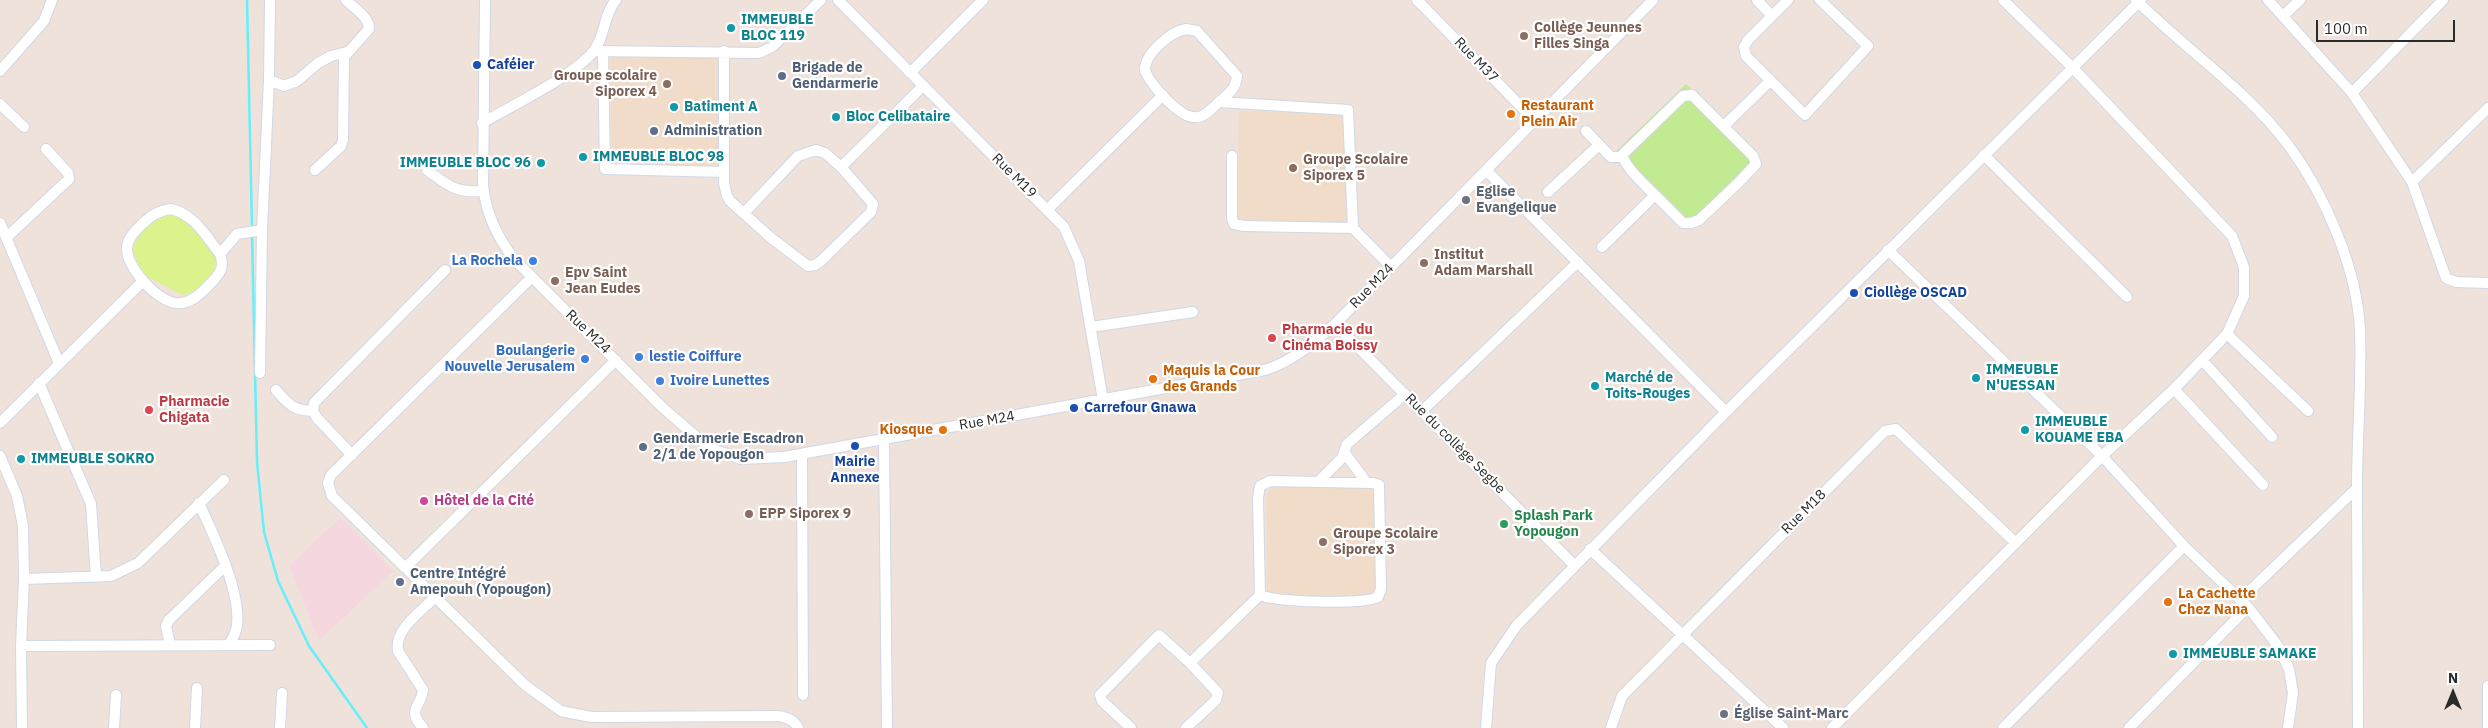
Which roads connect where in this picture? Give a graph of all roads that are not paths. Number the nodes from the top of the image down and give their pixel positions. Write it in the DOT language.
graph roads {
  1 [pos="52,0"];
  2 [pos="270,0"];
  3 [pos="346,0"];
  4 [pos="485,0"];
  5 [pos="616,0"];
  6 [pos="821,0"];
  7 [pos="838,0"];
  8 [pos="983,0"];
  9 [pos="1417,0"];
  10 [pos="1653,0"];
  11 [pos="1757,0"];
  12 [pos="1788,0"];
  13 [pos="1820,0"];
  14 [pos="2003,0"];
  15 [pos="2268,0"];
  16 [pos="2300,0"];
  17 [pos="2443,0"];
  18 [pos="2139,1"];
  19 [pos="1771,15"];
  20 [pos="2284,15"];
  21 [pos="598,51"];
  22 [pos="724,51"];
  23 [pos="347,52"];
  24 [pos="2072,68"];
  25 [pos="0,71"];
  26 [pos="910,73"];
  27 [pos="269,80"];
  28 [pos="1770,81"];
  29 [pos="923,86"];
  30 [pos="2352,93"];
  31 [pos="1163,95"];
  32 [pos="1219,102"];
  33 [pos="0,104"];
  34 [pos="2488,108"];
  35 [pos="1534,120"];
  36 [pos="482,124"];
  37 [pos="1724,126"];
  38 [pos="24,128"];
  39 [pos="1586,131"];
  40 [pos="1599,145"];
  41 [pos="46,149"];
  42 [pos="1984,155"];
  43 [pos="1232,156"];
  44 [pos="1623,157"];
  45 [pos="841,167"];
  46 [pos="315,170"];
  47 [pos="427,170"];
  48 [pos="1486,170"];
  49 [pos="724,172"];
  50 [pos="2412,182"];
  51 [pos="484,191"];
  52 [pos="1548,192"];
  53 [pos="1655,195"];
  54 [pos="1048,209"];
  55 [pos="744,213"];
  56 [pos="0,223"];
  57 [pos="1353,228"];
  58 [pos="255,230"];
  59 [pos="6,238"];
  60 [pos="1602,247"];
  61 [pos="1888,250"];
  62 [pos="220,254"];
  63 [pos="1578,262"];
  64 [pos="1391,266"];
  65 [pos="445,270"];
  66 [pos="532,277"];
  67 [pos="142,282"];
  68 [pos="2488,283"];
  69 [pos="2127,297"];
  70 [pos="1193,312"];
  71 [pos="1335,324"];
  72 [pos="1091,327"];
  73 [pos="2227,334"];
  74 [pos="616,360"];
  75 [pos="2202,360"];
  76 [pos="59,363"];
  77 [pos="260,373"];
  78 [pos="40,383"];
  79 [pos="2174,389"];
  80 [pos="276,390"];
  81 [pos="1405,394"];
  82 [pos="1103,400"];
  83 [pos="313,411"];
  84 [pos="1422,411"];
  85 [pos="2308,411"];
  86 [pos="1726,412"];
  87 [pos="0,423"];
  88 [pos="2272,437"];
  89 [pos="884,440"];
  90 [pos="1344,452"];
  91 [pos="802,454"];
  92 [pos="352,455"];
  93 [pos="0,456"];
  94 [pos="2102,456"];
  95 [pos="224,480"];
  96 [pos="1318,482"];
  97 [pos="1367,483"];
  98 [pos="2263,485"];
  99 [pos="2357,488"];
  100 [pos="199,503"];
  101 [pos="2016,543"];
  102 [pos="2184,546"];
  103 [pos="1590,549"];
  104 [pos="1574,565"];
  105 [pos="225,566"];
  106 [pos="405,568"];
  107 [pos="96,577"];
  108 [pos="24,579"];
  109 [pos="1260,595"];
  110 [pos="435,597"];
  111 [pos="2244,604"];
  112 [pos="1683,634"];
  113 [pos="170,645"];
  114 [pos="228,645"];
  115 [pos="270,645"];
  116 [pos="21,646"];
  117 [pos="1190,663"];
  118 [pos="2488,686"];
  119 [pos="197,688"];
  120 [pos="282,693"];
  121 [pos="116,694"];
  122 [pos="802,694"];
  123 [pos="2488,702"];
  124 [pos="1128,727"];
  125 [pos="22,728"];
  126 [pos="114,728"];
  127 [pos="195,728"];
  128 [pos="280,728"];
  129 [pos="423,728"];
  130 [pos="798,728"];
  131 [pos="887,728"];
  132 [pos="1186,728"];
  133 [pos="1486,728"];
  134 [pos="1611,728"];
  135 [pos="1783,728"];
  136 [pos="1832,728"];
  137 [pos="2004,728"];
  138 [pos="2129,728"];
  139 [pos="2288,728"];
  140 [pos="2358,728"];
  141 [pos="2488,728"];
  1 -- 25 [label="street"];
  2 -- 27 [label="street"];
  3 -- 23 [label="street"];
  4 -- 36 [label="street, Rue M24"];
  5 -- 21 [label="street"];
  6 -- 22 [label="street"];
  7 -- 26 [label="street, Rue M19"];
  8 -- 26 [label="street"];
  9 -- 35 [label="street, Rue M37"];
  10 -- 35 [label="street, Rue M24"];
  11 -- 19 [label="street"];
  12 -- 19 [label="street"];
  13 -- 28 [label="street"];
  14 -- 24 [label="street"];
  15 -- 20 [label="street"];
  16 -- 20 [label="street"];
  17 -- 30 [label="street"];
  18 -- 24 [label="street"];
  18 -- 99 [label="street"];
  19 -- 28 [label="street"];
  20 -- 30 [label="street"];
  21 -- 22 [label="street"];
  21 -- 36 [label="street"];
  21 -- 49 [label="street"];
  22 -- 49 [label="street"];
  23 -- 27 [label="street"];
  23 -- 46 [label="street"];
  24 -- 42 [label="street"];
  24 -- 73 [label="street"];
  26 -- 29 [label="street, Rue M19"];
  27 -- 58 [label="street"];
  28 -- 37 [label="street"];
  29 -- 45 [label="street"];
  29 -- 54 [label="street, Rue M19"];
  30 -- 50 [label="street"];
  31 -- 32 [label="street"];
  31 -- 32 [label="street"];
  31 -- 54 [label="street"];
  32 -- 57 [label="street"];
  33 -- 38 [label="street"];
  34 -- 50 [label="street"];
  35 -- 48 [label="street, Rue M24"];
  36 -- 51 [label="street, Rue M24"];
  37 -- 44 [label="street"];
  37 -- 53 [label="street"];
  39 -- 40 [label="street"];
  40 -- 44 [label="street"];
  40 -- 52 [label="street"];
  41 -- 59 [label="street"];
  42 -- 61 [label="street"];
  42 -- 69 [label="street"];
  43 -- 57 [label="street"];
  44 -- 53 [label="street"];
  45 -- 55 [label="street"];
  45 -- 55 [label="street"];
  47 -- 51 [label="street"];
  48 -- 63 [label="street"];
  48 -- 64 [label="street, Rue M24"];
  49 -- 55 [label="street"];
  50 -- 68 [label="street"];
  51 -- 66 [label="street, Rue M24"];
  53 -- 60 [label="street"];
  54 -- 72 [label="street, Rue M19"];
  56 -- 59 [label="street"];
  57 -- 64 [label="street"];
  58 -- 62 [label="street"];
  58 -- 77 [label="street"];
  59 -- 76 [label="street"];
  61 -- 86 [label="street"];
  61 -- 94 [label="street"];
  62 -- 67 [label="street"];
  62 -- 67 [label="street"];
  63 -- 84 [label="street"];
  63 -- 86 [label="street"];
  64 -- 71 [label="street, Rue M24"];
  65 -- 83 [label="street"];
  66 -- 74 [label="street, Rue M24"];
  66 -- 92 [label="street"];
  67 -- 76 [label="street"];
  70 -- 72 [label="street"];
  71 -- 81 [label="street, Rue du collège Segbe"];
  71 -- 82 [label="street, Rue M24"];
  72 -- 82 [label="street, Rue M19"];
  73 -- 75 [label="street"];
  73 -- 85 [label="street"];
  74 -- 91 [label="street, Rue M24"];
  74 -- 106 [label="street"];
  75 -- 79 [label="street"];
  75 -- 88 [label="street"];
  76 -- 78 [label="street"];
  78 -- 87 [label="street"];
  78 -- 107 [label="street"];
  79 -- 94 [label="street"];
  79 -- 98 [label="street"];
  80 -- 83 [label="street"];
  81 -- 84 [label="street, Rue du collège Segbe"];
  81 -- 90 [label="street"];
  82 -- 89 [label="street, Rue M24"];
  83 -- 92 [label="street"];
  84 -- 104 [label="street, Rue du collège Segbe"];
  86 -- 103 [label="street"];
  89 -- 91 [label="street, Rue M24"];
  89 -- 131 [label="street"];
  90 -- 96 [label="street"];
  90 -- 97 [label="street"];
  91 -- 122 [label="street"];
  92 -- 106 [label="street"];
  93 -- 108 [label="street"];
  94 -- 101 [label="street"];
  94 -- 102 [label="street"];
  95 -- 100 [label="street"];
  96 -- 97 [label="street"];
  96 -- 109 [label="street"];
  97 -- 109 [label="street"];
  99 -- 111 [label="street"];
  99 -- 140 [label="street"];
  100 -- 105 [label="street"];
  100 -- 107 [label="street"];
  101 -- 112 [label="street, Rue M18"];
  101 -- 136 [label="street"];
  102 -- 111 [label="street"];
  102 -- 137 [label="street"];
  103 -- 104 [label="street"];
  103 -- 112 [label="street"];
  104 -- 133 [label="street"];
  105 -- 113 [label="street"];
  105 -- 114 [label="street"];
  106 -- 110 [label="street"];
  107 -- 108 [label="street"];
  108 -- 116 [label="street"];
  109 -- 117 [label="street"];
  110 -- 129 [label="street"];
  110 -- 130 [label="street"];
  111 -- 138 [label="street"];
  111 -- 139 [label="street"];
  112 -- 134 [label="street, Rue M18"];
  112 -- 135 [label="street"];
  113 -- 114 [label="street"];
  113 -- 116 [label="street"];
  114 -- 115 [label="street"];
  116 -- 125 [label="street"];
  117 -- 124 [label="street"];
  117 -- 132 [label="street"];
  118 -- 123 [label="street"];
  119 -- 127 [label="street"];
  120 -- 128 [label="street"];
  121 -- 126 [label="street"];
  123 -- 141 [label="street"];
}
